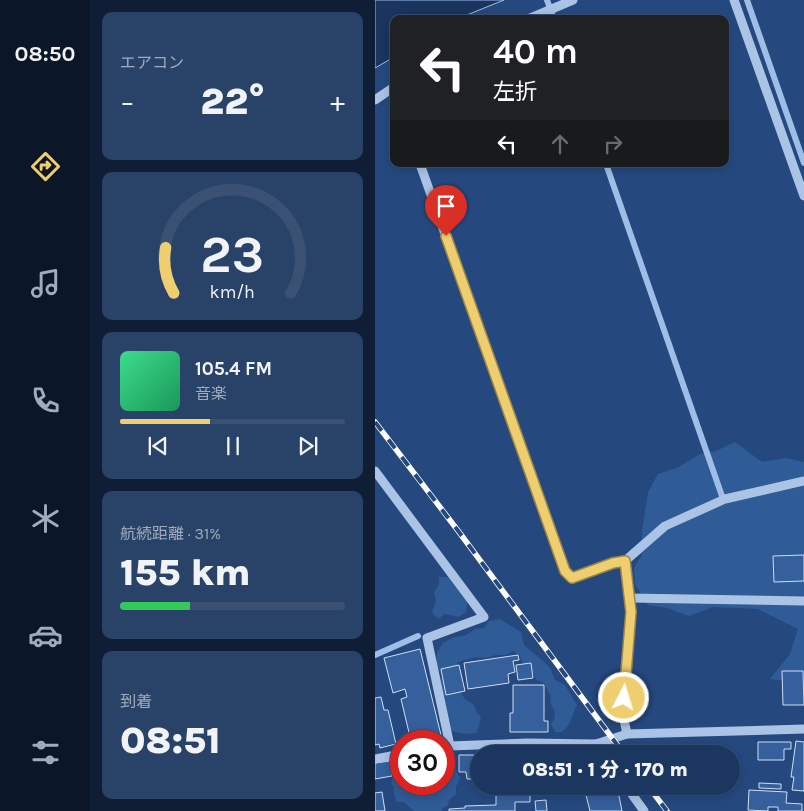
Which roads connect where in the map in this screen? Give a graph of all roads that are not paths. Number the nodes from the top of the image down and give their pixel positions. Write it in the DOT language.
graph roads {
  1 [pos="573,0"];
  2 [pos="734,0"];
  3 [pos="537,15"];
  4 [pos="390,91"];
  5 [pos="375,100"];
  6 [pos="421,167"];
  7 [pos="804,196"];
  8 [pos="375,471"];
  9 [pos="804,481"];
  10 [pos="625,561"];
  11 [pos="629,598"];
  12 [pos="804,601"];
  13 [pos="804,729"];
  14 [pos="444,730"];
  15 [pos="627,734"];
  16 [pos="596,744"];
  17 [pos="455,746"];
  18 [pos="390,756"];
  19 [pos="375,759"];
  20 [pos="632,795"];
  21 [pos="644,811"];
  1 -- 3 [label="street"];
  2 -- 7 [label="street"];
  4 -- 5 [label="street"];
  6 -- 10 [label="street"];
  8 -- 14 [label="street"];
  9 -- 10 [label="street"];
  10 -- 11 [label="street"];
  11 -- 12 [label="street"];
  11 -- 15 [label="street"];
  13 -- 15 [label="street"];
  15 -- 16 [label="street"];
  16 -- 17 [label="street"];
  18 -- 19 [label="street"];
  20 -- 21 [label="street"];
}
